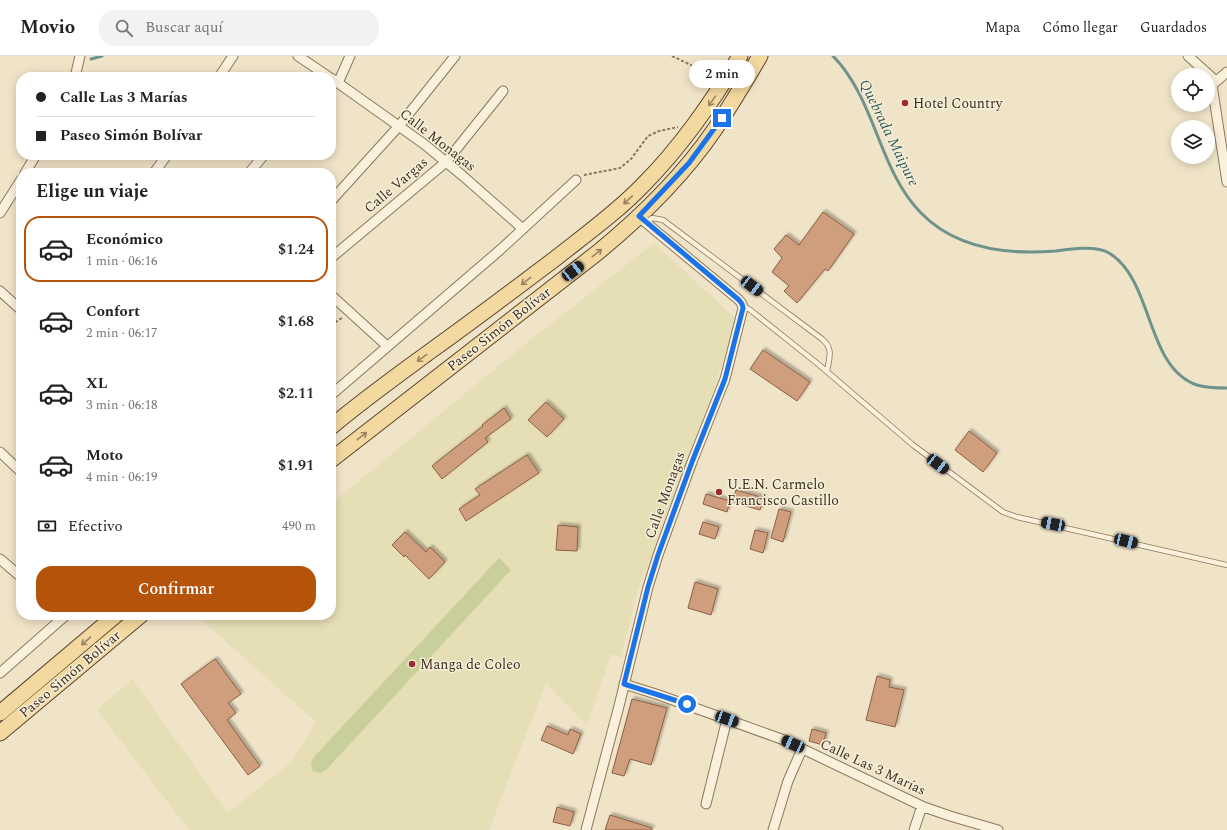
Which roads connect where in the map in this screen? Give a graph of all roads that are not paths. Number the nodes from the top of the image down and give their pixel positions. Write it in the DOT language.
graph roads {
  1 [pos="80,56"];
  2 [pos="233,56"];
  3 [pos="298,56"];
  4 [pos="350,56"];
  5 [pos="455,56"];
  6 [pos="740,56"];
  7 [pos="760,56"];
  8 [pos="1188,56"];
  9 [pos="76,72"];
  10 [pos="222,72"];
  11 [pos="321,72"];
  12 [pos="335,72"];
  13 [pos="1227,72"];
  14 [pos="1216,81"];
  15 [pos="336,82"];
  16 [pos="503,91"];
  17 [pos="399,126"];
  18 [pos="260,160"];
  19 [pos="446,162"];
  20 [pos="253,168"];
  21 [pos="576,180"];
  22 [pos="1227,182"];
  23 [pos="16,188"];
  24 [pos="336,195"];
  25 [pos="0,213"];
  26 [pos="643,220"];
  27 [pos="523,229"];
  28 [pos="336,254"];
  29 [pos="0,291"];
  30 [pos="336,300"];
  31 [pos="16,305"];
  32 [pos="743,306"];
  33 [pos="387,346"];
  34 [pos="827,372"];
  35 [pos="336,391"];
  36 [pos="336,424"];
  37 [pos="0,452"];
  38 [pos="336,456"];
  39 [pos="16,467"];
  40 [pos="0,559"];
  41 [pos="1227,565"];
  42 [pos="16,573"];
  43 [pos="60,620"];
  44 [pos="110,620"];
  45 [pos="135,620"];
  46 [pos="0,673"];
  47 [pos="624,684"];
  48 [pos="0,713"];
  49 [pos="727,719"];
  50 [pos="0,733"];
  51 [pos="802,748"];
  52 [pos="706,804"];
  53 [pos="922,806"];
  54 [pos="586,830"];
  55 [pos="773,830"];
  56 [pos="914,830"];
  57 [pos="998,830"];
  1 -- 9 [label="street"];
  2 -- 10 [label="street"];
  3 -- 11 [label="street, Calle Monagas"];
  4 -- 12 [label="street"];
  5 -- 17 [label="street"];
  6 -- 36 [label="main road, Paseo Simón Bolívar, one-way"];
  7 -- 26 [label="main road, Paseo Simón Bolívar"];
  8 -- 14 [label="street"];
  13 -- 14 [label="street"];
  14 -- 22 [label="street"];
  15 -- 17 [label="street, Calle Monagas"];
  16 -- 19 [label="street, Calle Vargas"];
  17 -- 19 [label="street, Calle Monagas"];
  17 -- 24 [label="street"];
  18 -- 20 [label="street"];
  19 -- 27 [label="street, Calle Monagas"];
  19 -- 28 [label="street, Calle Vargas"];
  21 -- 27 [label="street"];
  23 -- 25 [label="street"];
  26 -- 32 [label="street"];
  26 -- 34 [label="lane"];
  38 -- 26 [label="main road, Paseo Simón Bolívar, one-way"];
  27 -- 33 [label="street"];
  29 -- 31 [label="street"];
  30 -- 33 [label="street"];
  32 -- 34 [label="lane"];
  32 -- 47 [label="street, Calle Monagas"];
  33 -- 35 [label="street"];
  34 -- 41 [label="lane"];
  37 -- 39 [label="street"];
  40 -- 42 [label="street"];
  43 -- 46 [label="street"];
  44 -- 48 [label="main road, Paseo Simón Bolívar, one-way"];
  45 -- 50 [label="main road, Paseo Simón Bolívar"];
  47 -- 49 [label="street, Calle Las 3 Marías"];
  47 -- 54 [label="street, Calle Monagas"];
  49 -- 51 [label="street, Calle Las 3 Marías"];
  49 -- 52 [label="street"];
  51 -- 53 [label="street, Calle Las 3 Marías"];
  51 -- 55 [label="street"];
  53 -- 56 [label="street"];
  53 -- 57 [label="street, Calle Las 3 Marías"];
}
